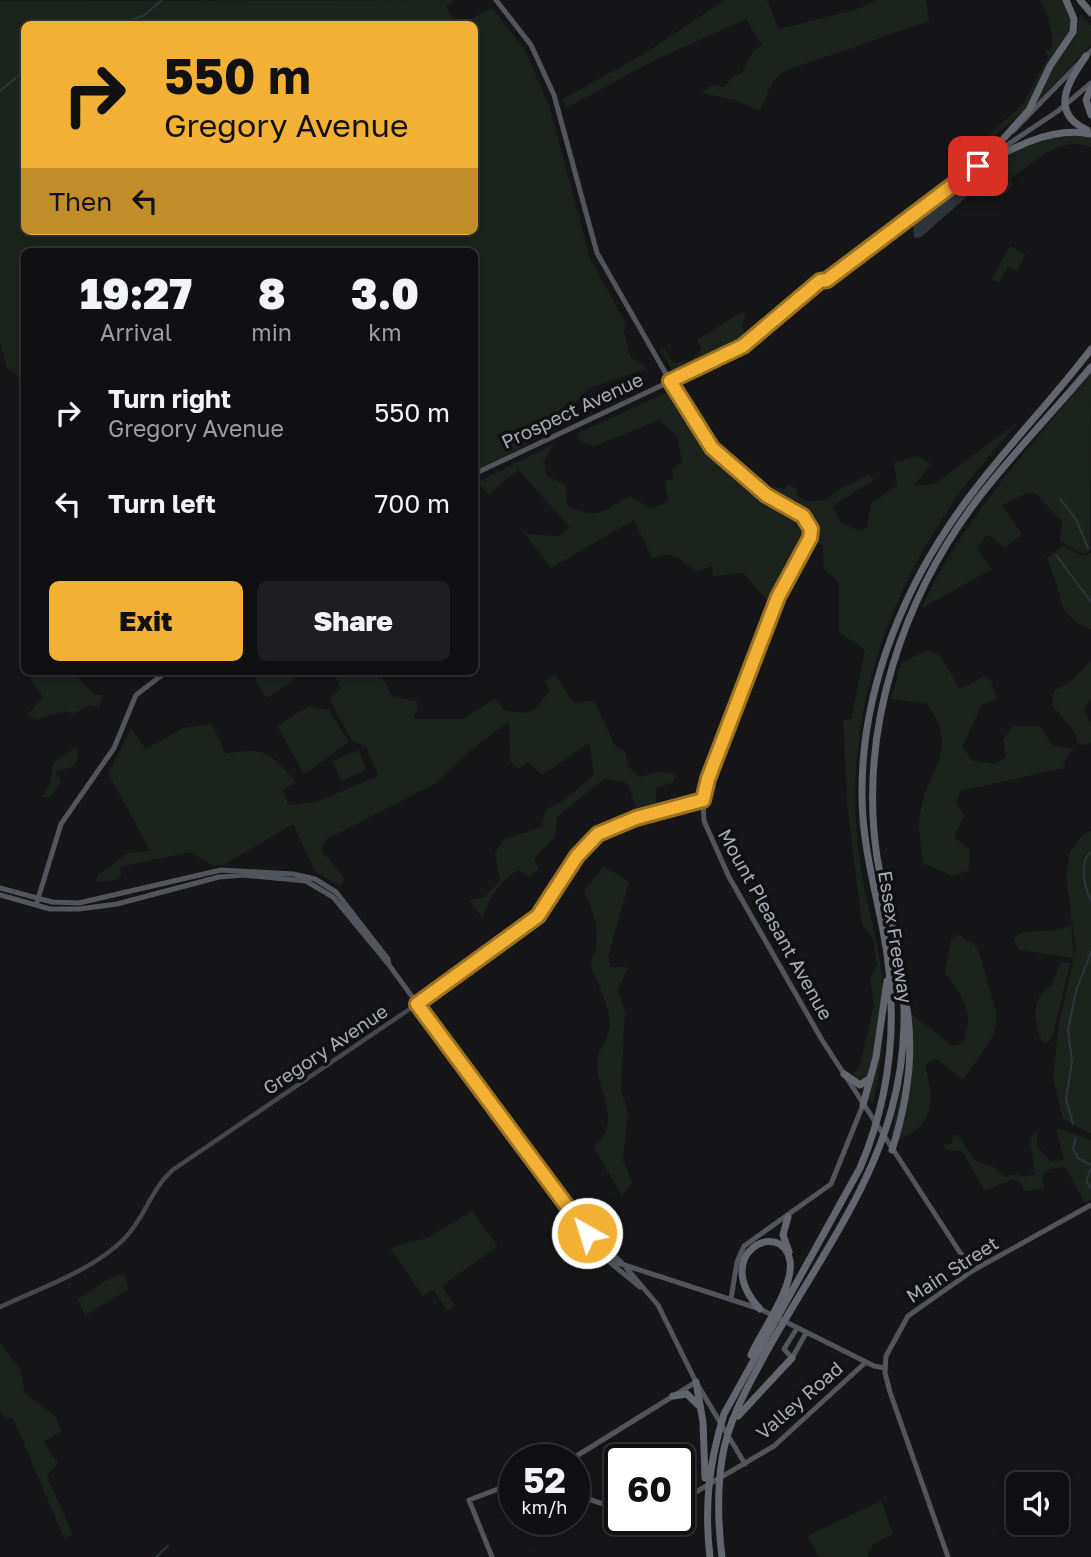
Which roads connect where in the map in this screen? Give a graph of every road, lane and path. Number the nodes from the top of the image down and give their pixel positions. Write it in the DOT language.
graph roads {
  1 [pos="496,0"];
  2 [pos="1066,0"];
  3 [pos="1080,0"];
  4 [pos="1091,13"];
  5 [pos="1089,54"];
  6 [pos="1091,86"];
  7 [pos="1091,115"];
  8 [pos="1091,132"];
  9 [pos="1004,138"];
  10 [pos="966,174"];
  11 [pos="820,281"];
  12 [pos="1091,349"];
  13 [pos="1091,367"];
  14 [pos="670,381"];
  15 [pos="478,472"];
  16 [pos="162,675"];
  17 [pos="703,800"];
  18 [pos="0,888"];
  19 [pos="0,895"];
  20 [pos="36,903"];
  21 [pos="888,967"];
  22 [pos="902,980"];
  23 [pos="417,1004"];
  24 [pos="844,1074"];
  25 [pos="870,1078"];
  26 [pos="866,1109"];
  27 [pos="890,1147"];
  28 [pos="1091,1205"];
  29 [pos="789,1217"];
  30 [pos="587,1233"];
  31 [pos="599,1250"];
  32 [pos="960,1254"];
  33 [pos="790,1260"];
  34 [pos="623,1264"];
  35 [pos="985,1264"];
  36 [pos="972,1271"];
  37 [pos="645,1272"];
  38 [pos="645,1291"];
  39 [pos="730,1299"];
  40 [pos="0,1307"];
  41 [pos="763,1310"];
  42 [pos="794,1326"];
  43 [pos="806,1333"];
  44 [pos="792,1358"];
  45 [pos="866,1362"];
  46 [pos="885,1368"];
  47 [pos="696,1382"];
  48 [pos="739,1384"];
  49 [pos="673,1396"];
  50 [pos="702,1413"];
  51 [pos="727,1439"];
  52 [pos="590,1448"];
  53 [pos="745,1464"];
  54 [pos="499,1489"];
  55 [pos="703,1494"];
  56 [pos="695,1497"];
  57 [pos="492,1557"];
  58 [pos="710,1557"];
  59 [pos="722,1557"];
  60 [pos="948,1557"];
  1 -- 14 [label="main road, Mount Pleasant Avenue"];
  2 -- 9 [label="highway"];
  3 -- 4 [label="highway"];
  5 -- 8 [label="highway"];
  5 -- 9 [label="main road, Prospect Avenue"];
  6 -- 7 [label="highway"];
  6 -- 10 [label="main road, Prospect Avenue"];
  8 -- 10 [label="highway"];
  9 -- 11 [label="main road, Prospect Avenue"];
  10 -- 11 [label="main road, Prospect Avenue"];
  11 -- 14 [label="main road, Prospect Avenue"];
  12 -- 21 [label="highway, Essex Freeway"];
  13 -- 22 [label="highway, Essex Freeway"];
  14 -- 15 [label="main road, Prospect Avenue"];
  14 -- 17 [label="main road, Mount Pleasant Avenue"];
  16 -- 20 [label="main road"];
  17 -- 23 [label="main road, Gregory Avenue"];
  17 -- 24 [label="main road, Mount Pleasant Avenue"];
  18 -- 20 [label="main road"];
  19 -- 20 [label="main road"];
  20 -- 23 [label="main road"];
  21 -- 25 [label="highway"];
  21 -- 48 [label="highway, Essex Freeway"];
  22 -- 27 [label="highway"];
  22 -- 51 [label="highway, Essex Freeway"];
  23 -- 30 [label="main road"];
  23 -- 40 [label="main road, Gregory Avenue"];
  24 -- 25 [label="highway"];
  24 -- 26 [label="main road, Mount Pleasant Avenue"];
  25 -- 26 [label="highway"];
  26 -- 27 [label="main road, Mount Pleasant Avenue"];
  26 -- 29 [label="main road"];
  27 -- 32 [label="main road, Mount Pleasant Avenue"];
  28 -- 35 [label="main road, Main Street"];
  29 -- 33 [label="highway"];
  29 -- 39 [label="main road"];
  30 -- 31 [label="main road"];
  30 -- 34 [label="main road"];
  31 -- 34 [label="main road"];
  31 -- 38 [label="main road"];
  32 -- 35 [label="main road"];
  32 -- 36 [label="main road, Mount Pleasant Avenue"];
  33 -- 41 [label="highway"];
  33 -- 48 [label="highway"];
  34 -- 37 [label="main road"];
  34 -- 38 [label="main road"];
  35 -- 36 [label="main road, Main Street"];
  36 -- 46 [label="main road, Main Street"];
  37 -- 38 [label="main road"];
  37 -- 39 [label="main road"];
  38 -- 47 [label="main road"];
  39 -- 41 [label="main road"];
  41 -- 42 [label="main road"];
  42 -- 43 [label="main road"];
  42 -- 44 [label="main road"];
  43 -- 44 [label="main road"];
  43 -- 45 [label="main road"];
  44 -- 51 [label="highway"];
  45 -- 46 [label="main road"];
  45 -- 53 [label="main road, Valley Road"];
  46 -- 60 [label="main road"];
  47 -- 49 [label="main road"];
  47 -- 50 [label="highway"];
  47 -- 53 [label="main road"];
  48 -- 55 [label="highway, Essex Freeway"];
  49 -- 50 [label="highway"];
  49 -- 52 [label="main road"];
  50 -- 55 [label="highway"];
  51 -- 59 [label="highway"];
  53 -- 55 [label="main road, Valley Road"];
  54 -- 57 [label="main road"];
  55 -- 56 [label="main road, Valley Road"];
  55 -- 58 [label="highway, Essex Freeway"];
}
